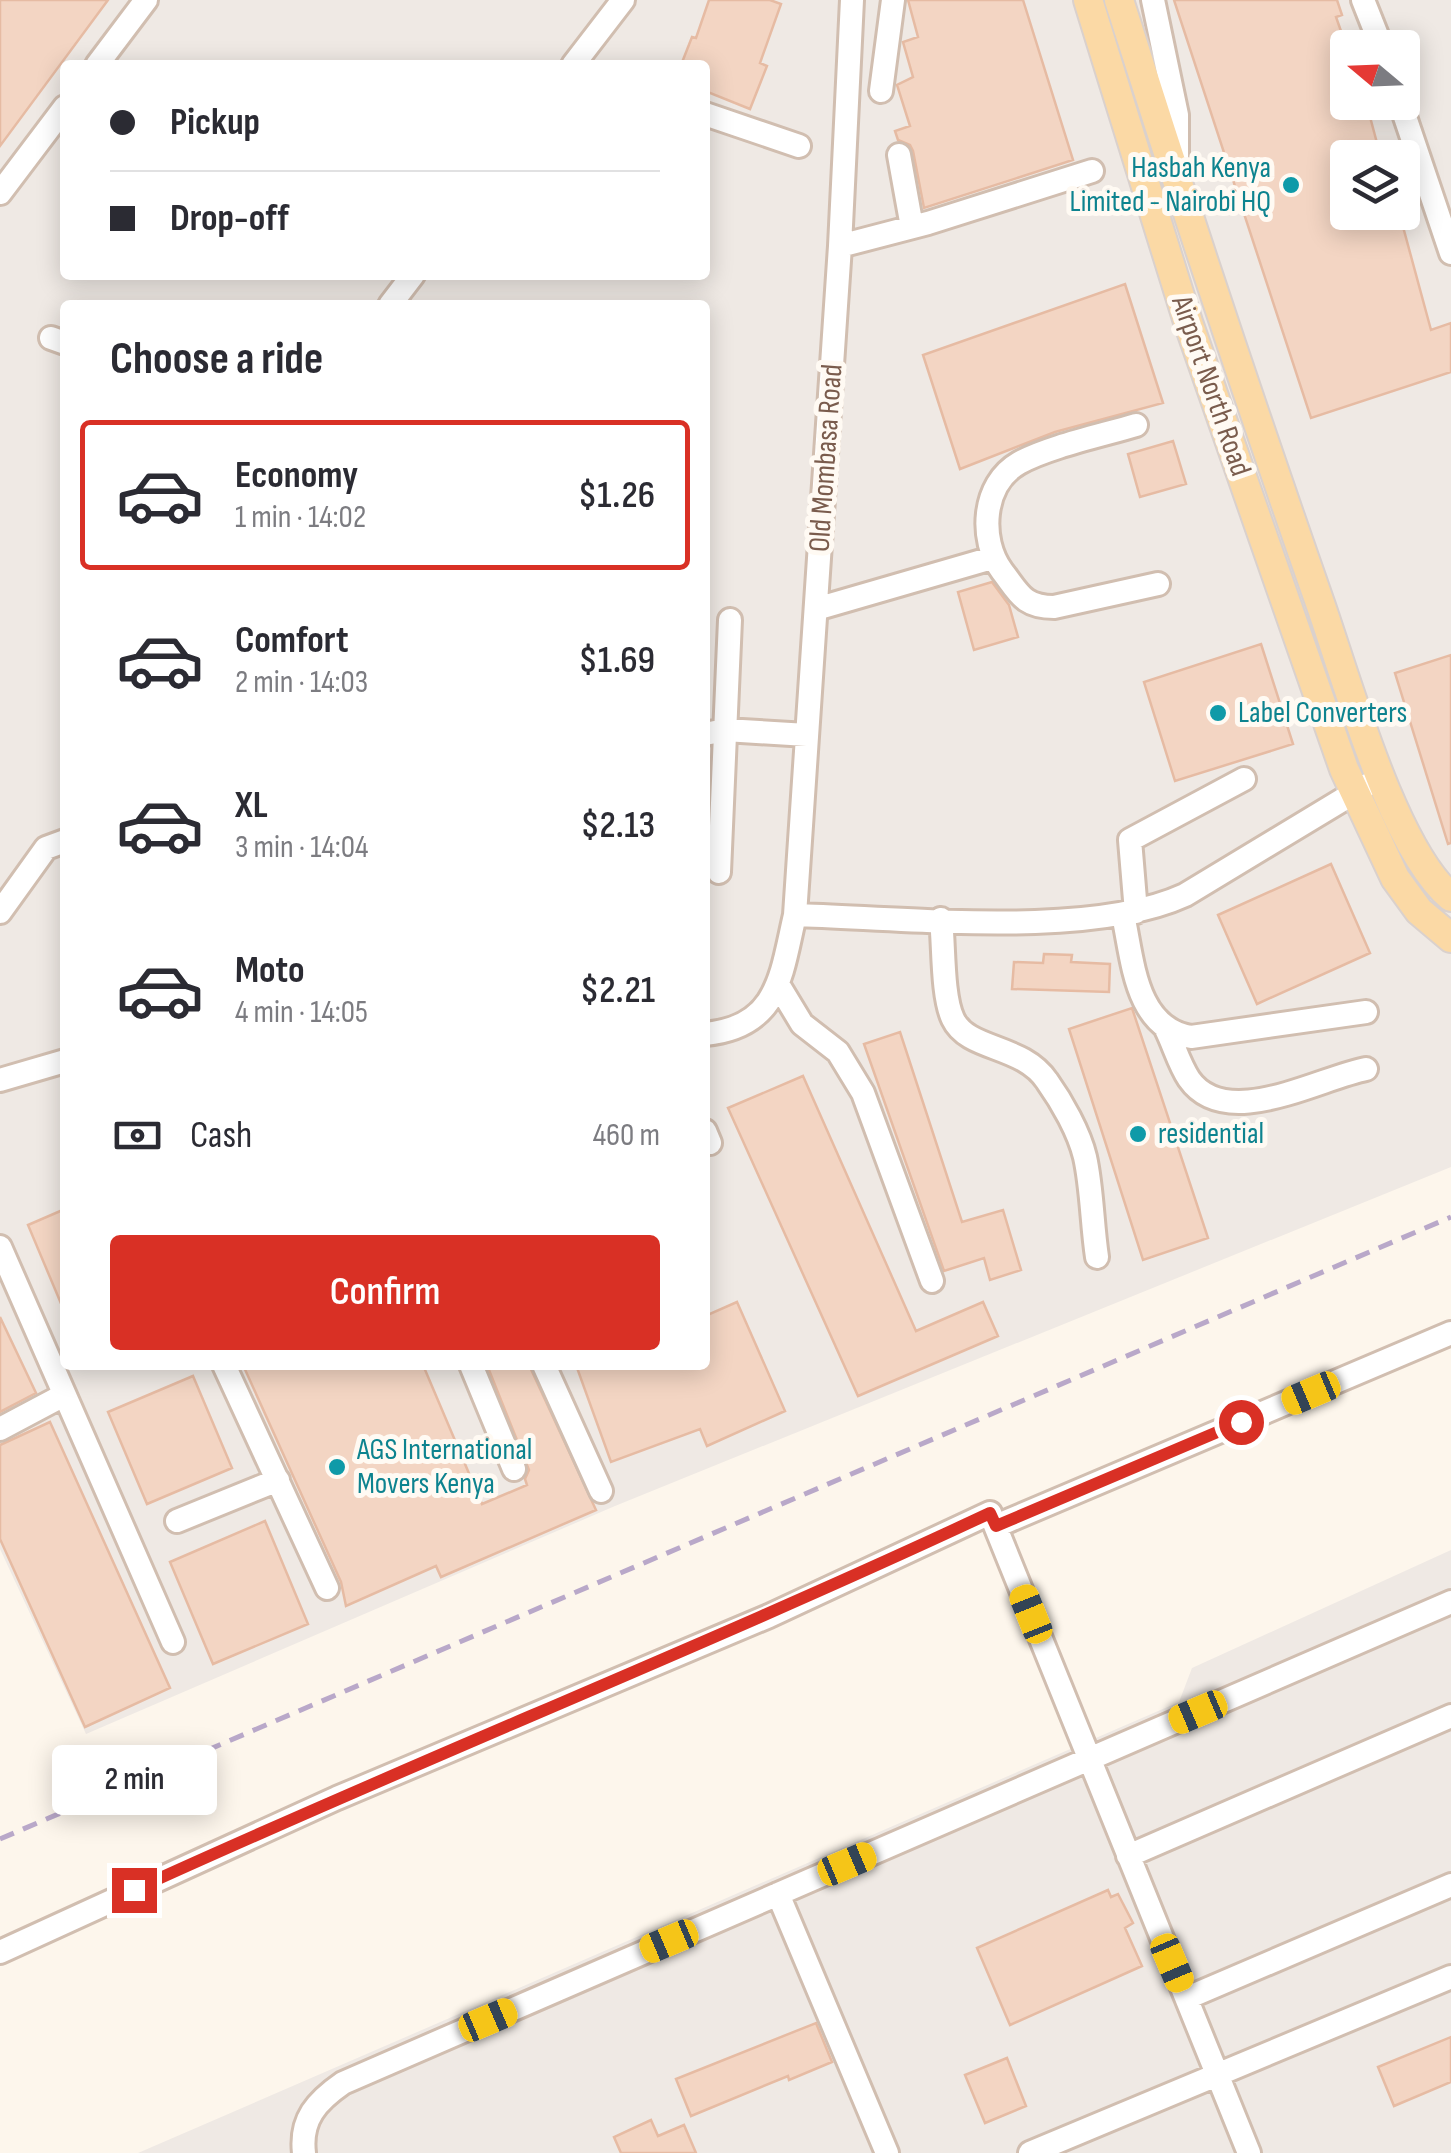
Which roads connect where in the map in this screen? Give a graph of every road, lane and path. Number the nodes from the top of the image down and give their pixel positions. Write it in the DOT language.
graph roads {
  1 [pos="146,0"];
  2 [pos="623,0"];
  3 [pos="1088,0"];
  4 [pos="1120,0"];
  5 [pos="1153,0"];
  6 [pos="1364,0"];
  7 [pos="893,2"];
  8 [pos="852,3"];
  9 [pos="1375,30"];
  10 [pos="101,60"];
  11 [pos="581,60"];
  12 [pos="881,91"];
  13 [pos="60,114"];
  14 [pos="710,116"];
  15 [pos="1406,120"];
  16 [pos="799,146"];
  17 [pos="899,155"];
  18 [pos="1092,170"];
  19 [pos="1177,183"];
  20 [pos="0,193"];
  21 [pos="912,227"];
  22 [pos="840,246"];
  23 [pos="1451,253"];
  24 [pos="1218,312"];
  25 [pos="1188,322"];
  26 [pos="1136,425"];
  27 [pos="992,558"];
  28 [pos="1158,584"];
  29 [pos="816,609"];
  30 [pos="730,620"];
  31 [pos="715,732"];
  32 [pos="807,734"];
  33 [pos="1376,764"];
  34 [pos="1244,779"];
  35 [pos="1349,782"];
  36 [pos="60,842"];
  37 [pos="720,872"];
  38 [pos="1451,897"];
  39 [pos="0,912"];
  40 [pos="1130,913"];
  41 [pos="795,916"];
  42 [pos="941,919"];
  43 [pos="1451,938"];
  44 [pos="779,986"];
  45 [pos="1366,1012"];
  46 [pos="1166,1029"];
  47 [pos="710,1033"];
  48 [pos="60,1062"];
  49 [pos="1366,1069"];
  50 [pos="0,1080"];
  51 [pos="0,1247"];
  52 [pos="1097,1257"];
  53 [pos="932,1281"];
  54 [pos="1451,1334"];
  55 [pos="226,1370"];
  56 [pos="473,1370"];
  57 [pos="546,1370"];
  58 [pos="64,1395"];
  59 [pos="0,1429"];
  60 [pos="514,1469"];
  61 [pos="278,1480"];
  62 [pos="601,1491"];
  63 [pos="177,1520"];
  64 [pos="996,1526"];
  65 [pos="327,1588"];
  66 [pos="1451,1602"];
  67 [pos="173,1642"];
  68 [pos="1451,1716"];
  69 [pos="1089,1759"];
  70 [pos="1128,1856"];
  71 [pos="1451,1884"];
  72 [pos="778,1894"];
  73 [pos="0,1952"];
  74 [pos="1451,1977"];
  75 [pos="1187,1998"];
  76 [pos="1216,2075"];
  77 [pos="304,2153"];
  78 [pos="887,2153"];
  79 [pos="1030,2153"];
  80 [pos="1249,2153"];
  1 -- 10 [label="lane"];
  2 -- 11 [label="lane"];
  3 -- 25 [label="main road, Airport North Road"];
  4 -- 19 [label="main road, Airport North Road"];
  5 -- 19 [label="lane"];
  6 -- 9 [label="lane"];
  7 -- 8 [label="lane"];
  7 -- 12 [label="lane"];
  8 -- 22 [label="lane, Old Mombasa Road"];
  13 -- 20 [label="lane"];
  14 -- 16 [label="lane"];
  15 -- 23 [label="lane"];
  17 -- 21 [label="lane"];
  18 -- 21 [label="lane"];
  19 -- 24 [label="main road, Airport North Road"];
  21 -- 22 [label="lane"];
  22 -- 29 [label="lane, Old Mombasa Road"];
  24 -- 25 [label="main road"];
  24 -- 33 [label="main road, Airport North Road"];
  25 -- 35 [label="main road, Airport North Road"];
  26 -- 27 [label="lane"];
  27 -- 28 [label="lane"];
  27 -- 29 [label="lane"];
  29 -- 32 [label="lane, Old Mombasa Road"];
  30 -- 31 [label="lane"];
  31 -- 32 [label="lane"];
  31 -- 37 [label="lane"];
  32 -- 41 [label="lane, Old Mombasa Road"];
  33 -- 35 [label="lane"];
  33 -- 38 [label="main road"];
  34 -- 40 [label="lane"];
  35 -- 40 [label="lane"];
  35 -- 43 [label="main road"];
  36 -- 39 [label="lane"];
  40 -- 42 [label="lane"];
  40 -- 46 [label="lane"];
  41 -- 42 [label="lane"];
  41 -- 44 [label="lane, Old Mombasa Road"];
  42 -- 52 [label="lane"];
  44 -- 47 [label="lane, Old Mombasa Road"];
  44 -- 53 [label="lane"];
  45 -- 46 [label="lane"];
  46 -- 49 [label="lane"];
  48 -- 50 [label="lane"];
  51 -- 58 [label="lane"];
  54 -- 64 [label="lane"];
  55 -- 61 [label="lane"];
  56 -- 60 [label="lane"];
  57 -- 62 [label="lane"];
  58 -- 59 [label="lane"];
  58 -- 67 [label="lane"];
  61 -- 63 [label="lane"];
  61 -- 65 [label="lane"];
  64 -- 69 [label="lane"];
  64 -- 73 [label="lane"];
  66 -- 69 [label="lane"];
  68 -- 70 [label="lane"];
  69 -- 70 [label="lane"];
  69 -- 72 [label="lane"];
  70 -- 75 [label="lane"];
  71 -- 75 [label="lane"];
  72 -- 77 [label="lane"];
  72 -- 78 [label="lane"];
  74 -- 76 [label="lane"];
  75 -- 76 [label="lane"];
  76 -- 79 [label="lane"];
  76 -- 80 [label="lane"];
}
